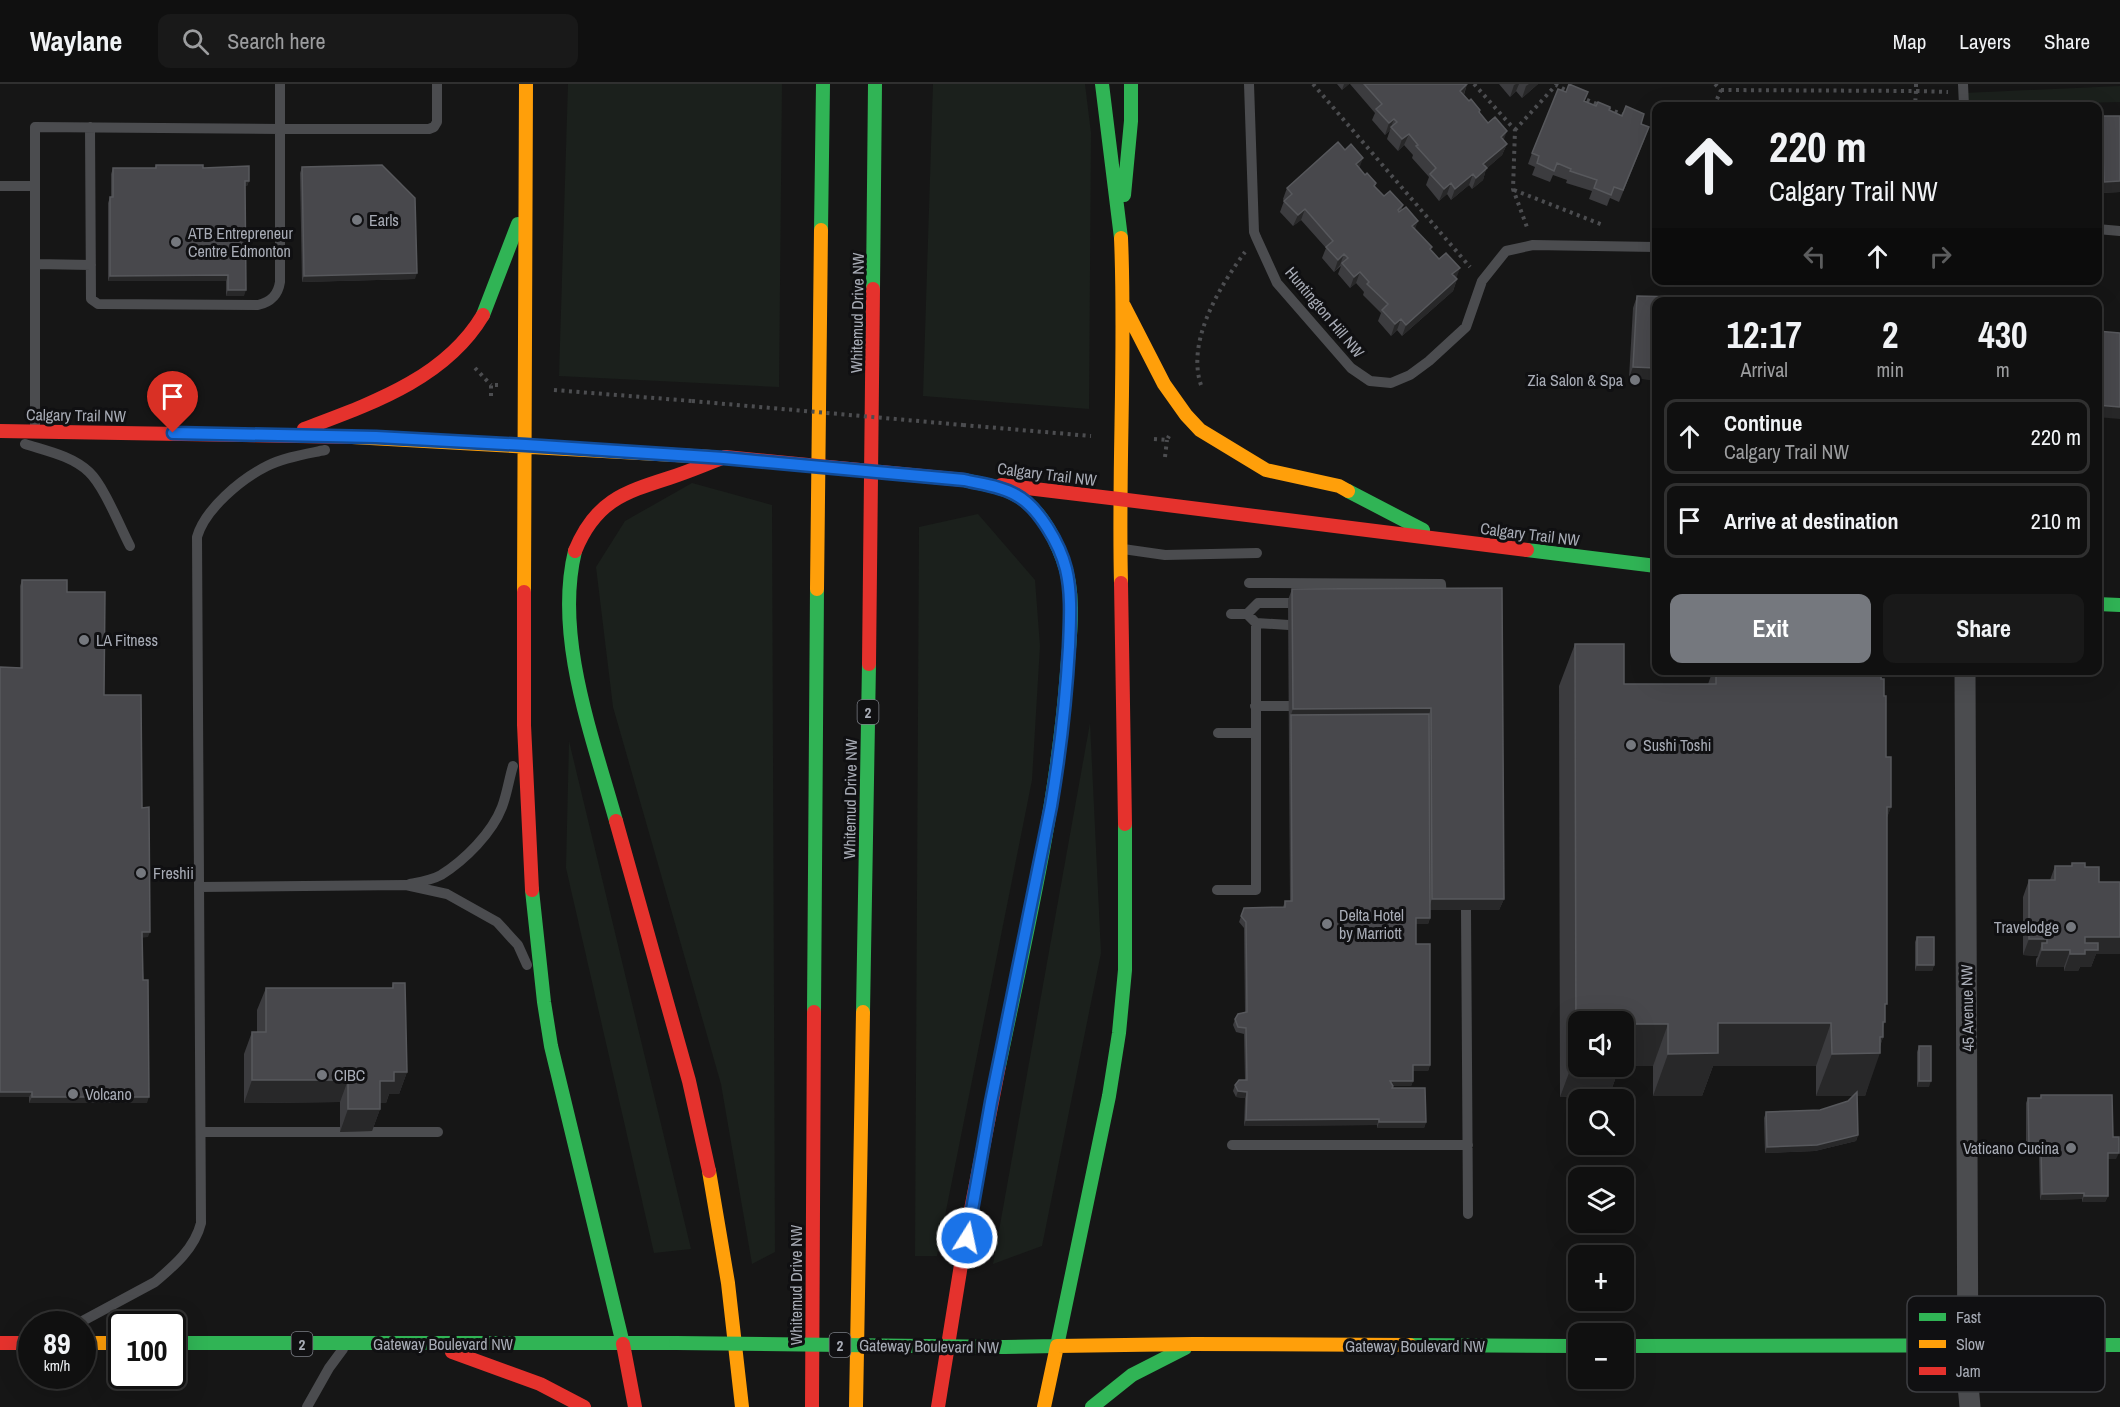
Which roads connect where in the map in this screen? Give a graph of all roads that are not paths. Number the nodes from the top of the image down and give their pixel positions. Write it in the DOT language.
graph roads {
  1 [pos="279,84"];
  2 [pos="437,84"];
  3 [pos="526,84"];
  4 [pos="823,84"];
  5 [pos="876,84"];
  6 [pos="1102,84"];
  7 [pos="1131,84"];
  8 [pos="1249,84"];
  9 [pos="90,128"];
  10 [pos="280,129"];
  11 [pos="0,186"];
  12 [pos="35,186"];
  13 [pos="524,208"];
  14 [pos="2102,229"];
  15 [pos="1121,231"];
  16 [pos="2120,231"];
  17 [pos="1652,247"];
  18 [pos="35,264"];
  19 [pos="91,265"];
  20 [pos="1124,306"];
  21 [pos="0,431"];
  22 [pos="35,431"];
  23 [pos="288,435"];
  24 [pos="0,437"];
  25 [pos="376,437"];
  26 [pos="526,445"];
  27 [pos="724,458"];
  28 [pos="964,480"];
  29 [pos="1119,499"];
  30 [pos="1439,538"];
  31 [pos="130,546"];
  32 [pos="1121,548"];
  33 [pos="1257,553"];
  34 [pos="1652,565"];
  35 [pos="1249,583"];
  36 [pos="1442,599"];
  37 [pos="1288,603"];
  38 [pos="2102,604"];
  39 [pos="2120,605"];
  40 [pos="1231,614"];
  41 [pos="1247,614"];
  42 [pos="1256,623"];
  43 [pos="1289,625"];
  44 [pos="1965,675"];
  45 [pos="1255,706"];
  46 [pos="1289,706"];
  47 [pos="524,722"];
  48 [pos="1255,732"];
  49 [pos="1218,733"];
  50 [pos="406,885"];
  51 [pos="199,887"];
  52 [pos="1217,890"];
  53 [pos="1466,910"];
  54 [pos="545,1007"];
  55 [pos="201,1132"];
  56 [pos="438,1132"];
  57 [pos="1232,1145"];
  58 [pos="1468,1145"];
  59 [pos="1468,1214"];
  60 [pos="1968,1296"];
  61 [pos="96,1314"];
  62 [pos="0,1343"];
  63 [pos="18,1343"];
  64 [pos="186,1344"];
  65 [pos="347,1344"];
  66 [pos="431,1344"];
  67 [pos="623,1344"];
  68 [pos="1193,1344"];
  69 [pos="1907,1345"];
  70 [pos="1057,1346"];
  71 [pos="1568,1346"];
  72 [pos="1634,1346"];
  73 [pos="1970,1392"];
  74 [pos="307,1407"];
  75 [pos="584,1407"];
  76 [pos="635,1407"];
  77 [pos="742,1407"];
  78 [pos="812,1407"];
  79 [pos="856,1407"];
  80 [pos="938,1407"];
  81 [pos="1044,1407"];
  82 [pos="1092,1407"];
  83 [pos="1970,1407"];
  1 -- 10 [label="lane"];
  2 -- 10 [label="lane"];
  3 -- 13 [label="main road"];
  4 -- 78 [label="main road, Whitemud Drive NW"];
  5 -- 79 [label="main road, Whitemud Drive NW / 2"];
  6 -- 15 [label="main road"];
  7 -- 15 [label="main road"];
  8 -- 17 [label="lane, Huntington Hill NW"];
  9 -- 10 [label="lane"];
  9 -- 12 [label="lane"];
  9 -- 19 [label="lane"];
  10 -- 19 [label="lane"];
  11 -- 12 [label="lane"];
  12 -- 18 [label="lane"];
  13 -- 23 [label="main road"];
  13 -- 26 [label="main road"];
  14 -- 16 [label="lane"];
  15 -- 20 [label="main road"];
  18 -- 19 [label="lane"];
  18 -- 22 [label="lane"];
  20 -- 29 [label="main road"];
  20 -- 30 [label="main road"];
  21 -- 22 [label="main road, Calgary Trail NW"];
  22 -- 23 [label="main road, Calgary Trail NW"];
  23 -- 25 [label="main road, Calgary Trail NW"];
  24 -- 31 [label="lane"];
  25 -- 26 [label="main road, Calgary Trail NW"];
  25 -- 51 [label="lane"];
  26 -- 27 [label="main road, Calgary Trail NW"];
  26 -- 47 [label="main road"];
  27 -- 28 [label="main road, Calgary Trail NW, bridge"];
  27 -- 77 [label="main road"];
  28 -- 29 [label="main road, Calgary Trail NW"];
  28 -- 80 [label="main road"];
  29 -- 30 [label="main road, Calgary Trail NW"];
  29 -- 32 [label="main road"];
  30 -- 34 [label="main road, Calgary Trail NW"];
  32 -- 33 [label="lane"];
  32 -- 70 [label="main road"];
  35 -- 36 [label="lane"];
  37 -- 41 [label="lane"];
  38 -- 39 [label="main road"];
  40 -- 41 [label="lane"];
  41 -- 42 [label="lane"];
  42 -- 43 [label="lane"];
  42 -- 45 [label="lane"];
  44 -- 60 [label="street, 45 Avenue NW"];
  45 -- 46 [label="lane"];
  45 -- 48 [label="lane"];
  47 -- 50 [label="lane"];
  47 -- 54 [label="main road"];
  48 -- 49 [label="lane"];
  48 -- 52 [label="lane"];
  50 -- 51 [label="lane"];
  50 -- 54 [label="lane"];
  51 -- 55 [label="lane"];
  53 -- 58 [label="lane"];
  54 -- 67 [label="main road"];
  55 -- 56 [label="lane"];
  55 -- 61 [label="lane"];
  57 -- 58 [label="lane"];
  58 -- 59 [label="lane"];
  62 -- 63 [label="main road"];
  64 -- 65 [label="main road, Gateway Boulevard NW / 2"];
  65 -- 66 [label="main road, Gateway Boulevard NW / 2"];
  65 -- 74 [label="lane"];
  66 -- 67 [label="main road, Gateway Boulevard NW / 2"];
  66 -- 75 [label="main road"];
  67 -- 70 [label="main road, Gateway Boulevard NW / 2, bridge"];
  67 -- 76 [label="main road"];
  68 -- 70 [label="main road, Gateway Boulevard NW"];
  68 -- 71 [label="main road, Gateway Boulevard NW"];
  68 -- 82 [label="main road"];
  69 -- 72 [label="main road"];
  70 -- 81 [label="main road"];
  73 -- 83 [label="street"];
}
